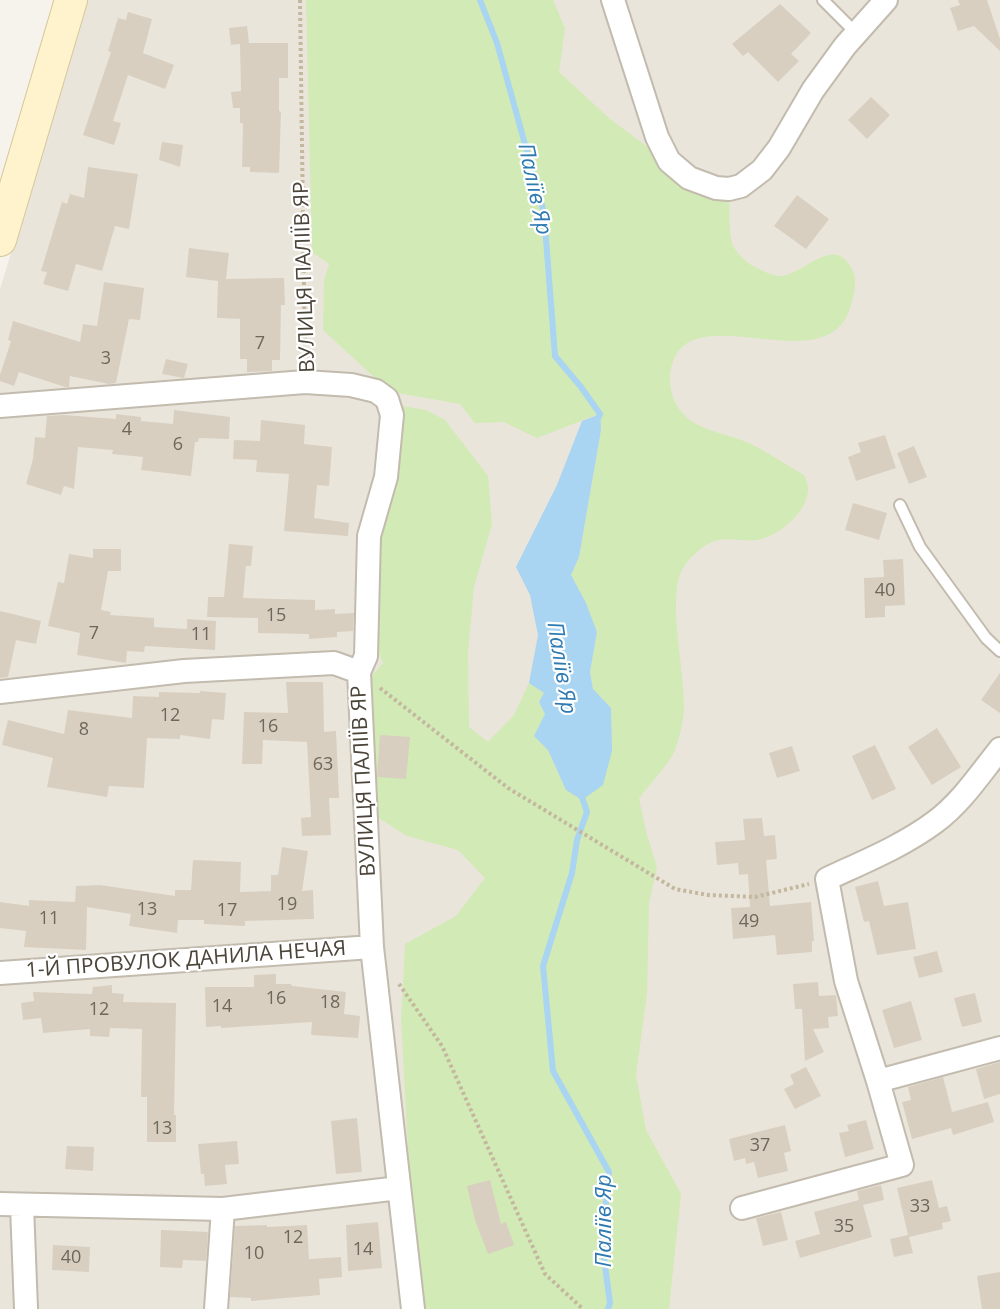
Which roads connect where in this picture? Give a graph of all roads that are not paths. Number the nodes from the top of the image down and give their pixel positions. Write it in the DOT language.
graph roads {
  1 [pos="70,0"];
  2 [pos="613,0"];
  3 [pos="823,0"];
  4 [pos="886,0"];
  5 [pos="856,33"];
  6 [pos="0,240"];
  7 [pos="0,406"];
  8 [pos="900,505"];
  9 [pos="1000,651"];
  10 [pos="358,672"];
  11 [pos="0,692"];
  12 [pos="1000,749"];
  13 [pos="372,947"];
  14 [pos="0,974"];
  15 [pos="1000,1048"];
  16 [pos="878,1081"];
  17 [pos="399,1188"];
  18 [pos="11,1205"];
  19 [pos="742,1208"];
  20 [pos="223,1209"];
  21 [pos="26,1309"];
  22 [pos="216,1309"];
  23 [pos="413,1309"];
  1 -- 6 [label="main road"];
  2 -- 5 [label="street"];
  3 -- 5 [label="lane"];
  4 -- 5 [label="street"];
  7 -- 10 [label="street, ВУЛИЦЯ ПАЛІЇВ ЯР"];
  8 -- 9 [label="lane"];
  10 -- 11 [label="street"];
  10 -- 13 [label="street, ВУЛИЦЯ ПАЛІЇВ ЯР"];
  12 -- 16 [label="street"];
  13 -- 14 [label="street, 1-Й ПРОВУЛОК ДАНИЛА НЕЧАЯ"];
  13 -- 17 [label="street, ВУЛИЦЯ ПАЛІЇВ ЯР"];
  15 -- 16 [label="street"];
  16 -- 19 [label="street"];
  17 -- 20 [label="street"];
  17 -- 23 [label="street, ВУЛИЦЯ ПАЛІЇВ ЯР"];
  18 -- 20 [label="street"];
  18 -- 21 [label="street"];
  20 -- 22 [label="street"];
}
